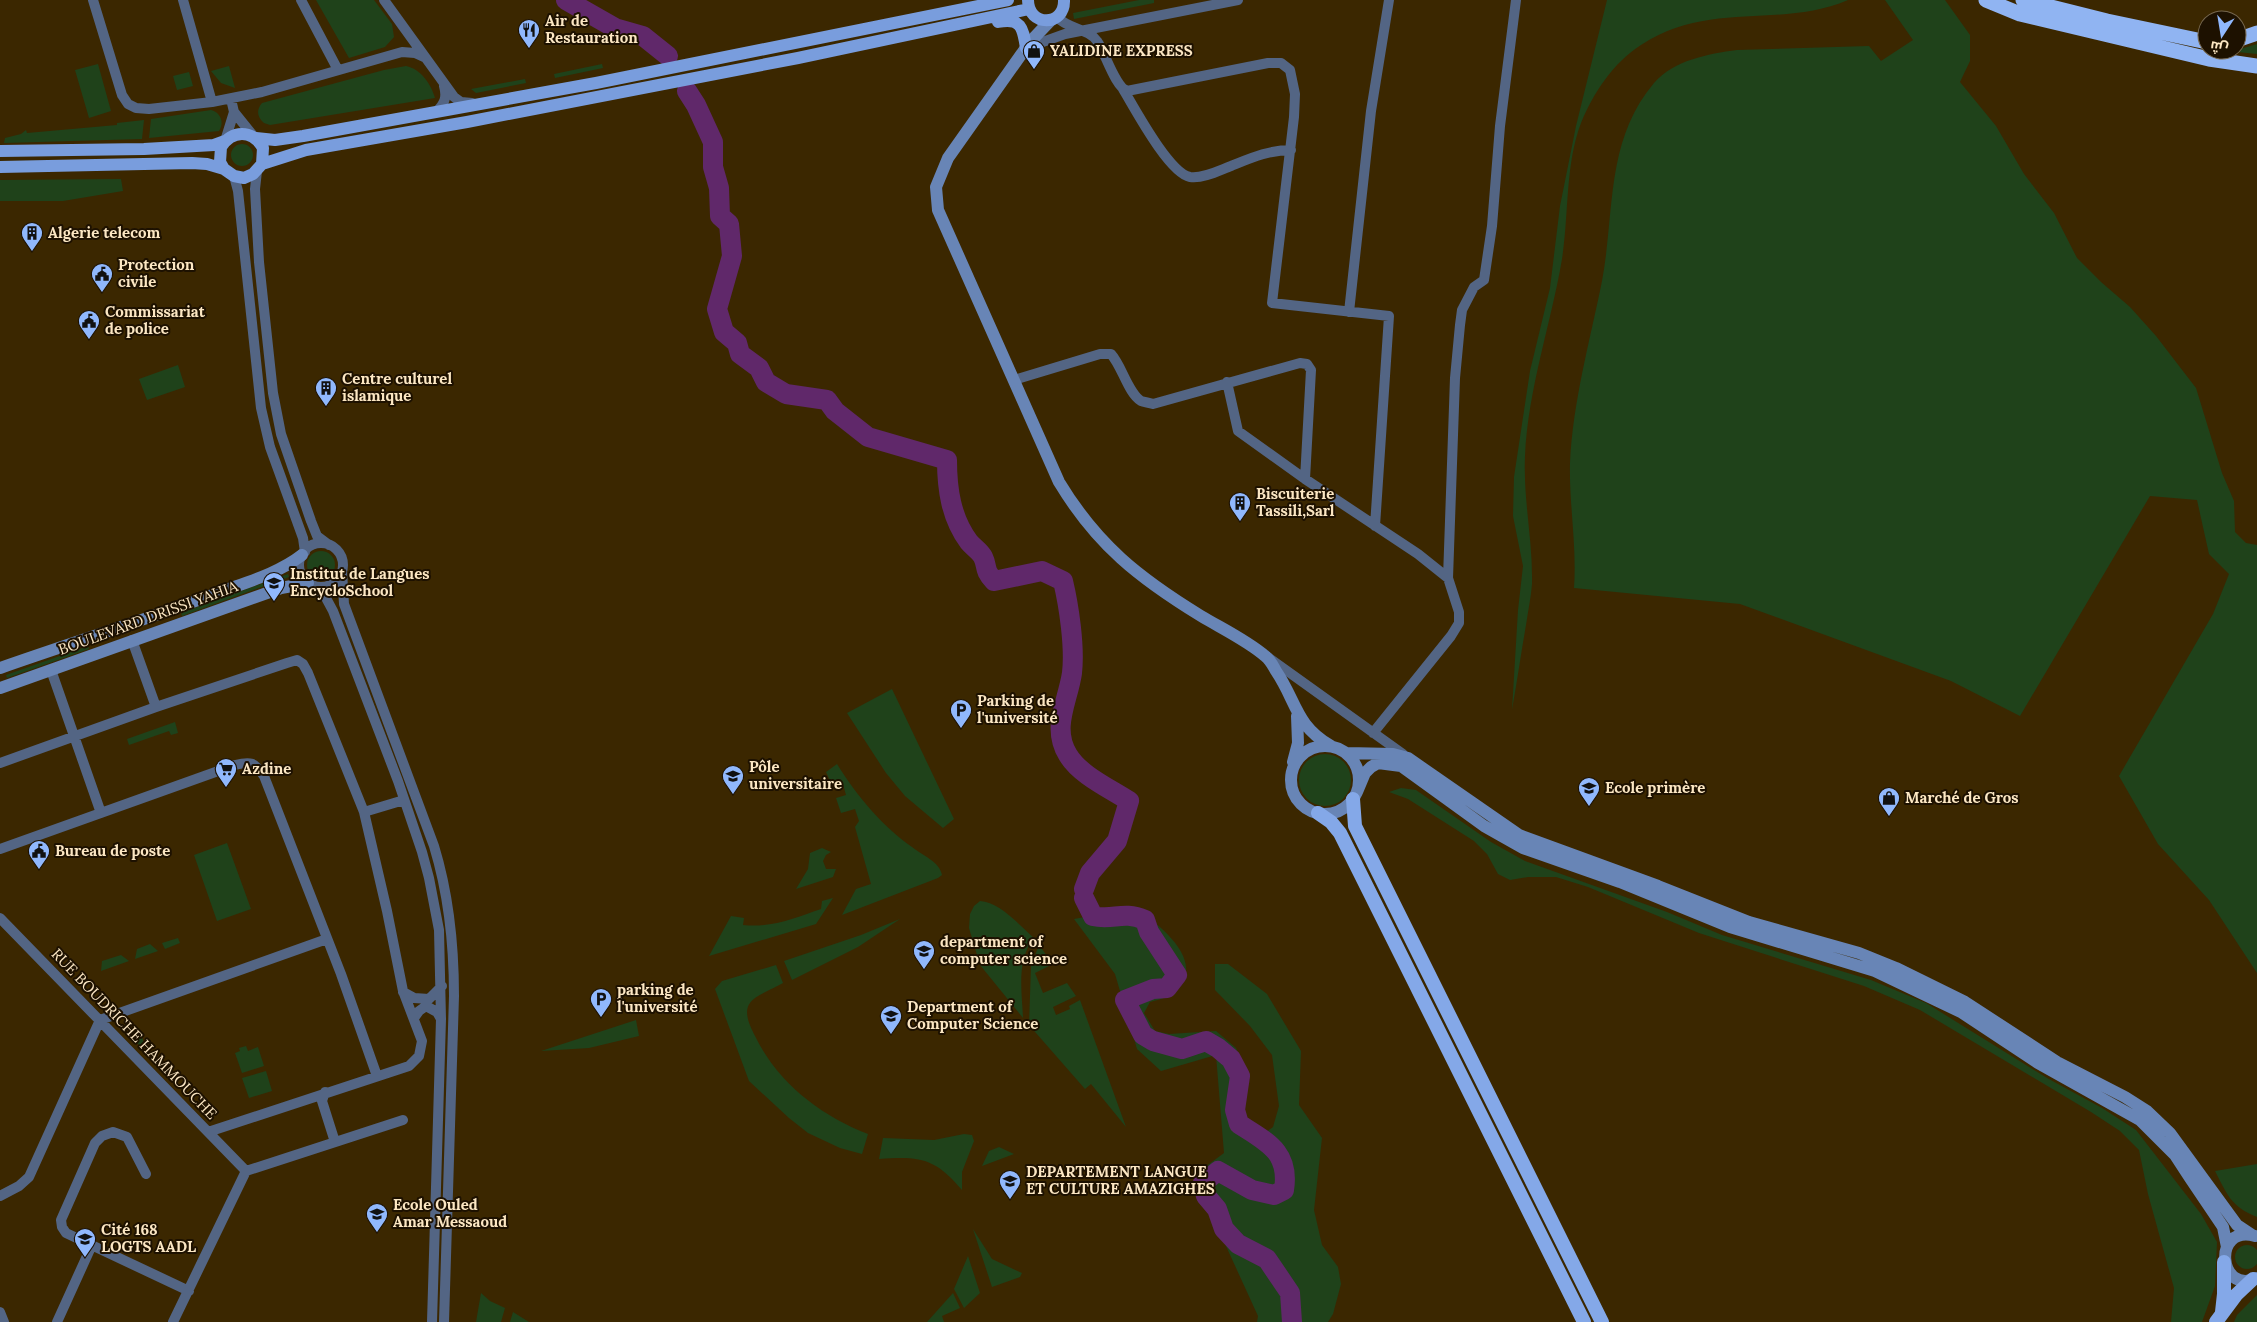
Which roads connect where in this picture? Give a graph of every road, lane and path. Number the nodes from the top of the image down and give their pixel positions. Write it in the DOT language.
graph roads {
  1 [pos="93,0"];
  2 [pos="183,0"];
  3 [pos="301,0"];
  4 [pos="384,0"];
  5 [pos="1008,0"];
  6 [pos="1238,0"];
  7 [pos="1389,0"];
  8 [pos="1516,0"];
  9 [pos="1986,0"];
  10 [pos="2023,0"];
  11 [pos="1068,1"];
  12 [pos="1030,8"];
  13 [pos="1054,19"];
  14 [pos="946,26"];
  15 [pos="1080,31"];
  16 [pos="2197,40"];
  17 [pos="1028,45"];
  18 [pos="426,58"];
  19 [pos="2257,66"];
  20 [pos="338,70"];
  21 [pos="442,80"];
  22 [pos="1123,89"];
  23 [pos="231,99"];
  24 [pos="212,102"];
  25 [pos="479,104"];
  26 [pos="436,111"];
  27 [pos="234,112"];
  28 [pos="256,138"];
  29 [pos="225,141"];
  30 [pos="1291,150"];
  31 [pos="0,151"];
  32 [pos="0,167"];
  33 [pos="260,168"];
  34 [pos="229,172"];
  35 [pos="1349,312"];
  36 [pos="1014,380"];
  37 [pos="1227,382"];
  38 [pos="1305,479"];
  39 [pos="1375,526"];
  40 [pos="329,545"];
  41 [pos="303,553"];
  42 [pos="342,571"];
  43 [pos="1448,578"];
  44 [pos="311,584"];
  45 [pos="132,640"];
  46 [pos="1266,656"];
  47 [pos="0,668"];
  48 [pos="51,670"];
  49 [pos="0,688"];
  50 [pos="156,707"];
  51 [pos="1297,713"];
  52 [pos="1373,733"];
  53 [pos="74,736"];
  54 [pos="1331,746"];
  55 [pos="1347,753"];
  56 [pos="1408,758"];
  57 [pos="0,763"];
  58 [pos="1290,775"];
  59 [pos="1355,796"];
  60 [pos="404,800"];
  61 [pos="364,812"];
  62 [pos="101,813"];
  63 [pos="1318,813"];
  64 [pos="0,850"];
  65 [pos="0,918"];
  66 [pos="327,939"];
  67 [pos="442,986"];
  68 [pos="403,991"];
  69 [pos="420,1004"];
  70 [pos="414,1018"];
  71 [pos="441,1019"];
  72 [pos="100,1020"];
  73 [pos="377,1076"];
  74 [pos="324,1092"];
  75 [pos="404,1120"];
  76 [pos="208,1132"];
  77 [pos="335,1142"];
  78 [pos="246,1171"];
  79 [pos="146,1174"];
  80 [pos="0,1196"];
  81 [pos="2255,1236"];
  82 [pos="92,1245"];
  83 [pos="2227,1247"];
  84 [pos="2224,1262"];
  85 [pos="2255,1279"];
  86 [pos="189,1290"];
  87 [pos="0,1312"];
  88 [pos="2219,1317"];
  89 [pos="4,1322"];
  90 [pos="57,1322"];
  91 [pos="174,1322"];
  92 [pos="432,1322"];
  93 [pos="444,1322"];
  94 [pos="1584,1322"];
  95 [pos="1602,1322"];
  1 -- 24 [label="street"];
  2 -- 24 [label="street"];
  3 -- 20 [label="street"];
  4 -- 18 [label="street"];
  5 -- 25 [label="main road"];
  6 -- 15 [label="street"];
  7 -- 35 [label="street"];
  8 -- 43 [label="street"];
  9 -- 19 [label="highway"];
  10 -- 16 [label="highway"];
  11 -- 13 [label="main road"];
  12 -- 13 [label="main road"];
  12 -- 14 [label="main road"];
  12 -- 17 [label="main road"];
  13 -- 15 [label="street"];
  13 -- 17 [label="main road"];
  14 -- 17 [label="main road"];
  14 -- 33 [label="main road"];
  15 -- 17 [label="street"];
  15 -- 22 [label="street"];
  17 -- 36 [label="main road"];
  18 -- 20 [label="street"];
  18 -- 21 [label="street"];
  20 -- 23 [label="street"];
  21 -- 25 [label="street"];
  21 -- 26 [label="street"];
  22 -- 30 [label="street"];
  22 -- 30 [label="street"];
  23 -- 24 [label="street"];
  23 -- 27 [label="street"];
  25 -- 26 [label="main road"];
  26 -- 28 [label="main road"];
  27 -- 28 [label="street"];
  27 -- 29 [label="street"];
  28 -- 29 [label="main road"];
  28 -- 33 [label="main road"];
  29 -- 31 [label="main road"];
  29 -- 34 [label="main road"];
  30 -- 35 [label="street"];
  32 -- 34 [label="main road"];
  33 -- 34 [label="main road"];
  33 -- 40 [label="street"];
  34 -- 41 [label="street"];
  35 -- 39 [label="street"];
  36 -- 37 [label="street"];
  36 -- 46 [label="main road"];
  37 -- 38 [label="street"];
  37 -- 38 [label="street"];
  38 -- 39 [label="street"];
  39 -- 43 [label="street"];
  40 -- 41 [label="street"];
  40 -- 42 [label="street"];
  41 -- 44 [label="street"];
  41 -- 47 [label="main road, BOULEVARD DRISSI YAHIA"];
  42 -- 44 [label="street"];
  42 -- 93 [label="street"];
  43 -- 52 [label="street"];
  44 -- 45 [label="main road, BOULEVARD DRISSI YAHIA"];
  44 -- 60 [label="street"];
  45 -- 48 [label="main road, BOULEVARD DRISSI YAHIA"];
  45 -- 50 [label="street"];
  46 -- 51 [label="main road"];
  46 -- 52 [label="street"];
  48 -- 49 [label="main road, BOULEVARD DRISSI YAHIA"];
  48 -- 53 [label="street"];
  50 -- 53 [label="street"];
  50 -- 61 [label="street"];
  51 -- 54 [label="main road"];
  51 -- 58 [label="main road"];
  52 -- 56 [label="street"];
  53 -- 57 [label="street"];
  53 -- 62 [label="street"];
  54 -- 55 [label="main road"];
  54 -- 58 [label="main road"];
  55 -- 56 [label="main road"];
  55 -- 59 [label="main road"];
  56 -- 81 [label="main road"];
  58 -- 63 [label="main road"];
  59 -- 63 [label="main road"];
  59 -- 83 [label="main road"];
  59 -- 95 [label="highway"];
  60 -- 61 [label="street"];
  60 -- 67 [label="street"];
  61 -- 68 [label="street"];
  62 -- 64 [label="street"];
  62 -- 66 [label="street"];
  63 -- 94 [label="highway"];
  65 -- 72 [label="street, RUE BOUDRICHE HAMMOUCHE"];
  66 -- 72 [label="street"];
  66 -- 73 [label="street"];
  67 -- 69 [label="street"];
  67 -- 71 [label="street"];
  68 -- 69 [label="street"];
  68 -- 69 [label="street"];
  69 -- 70 [label="street"];
  69 -- 70 [label="street"];
  69 -- 71 [label="street"];
  70 -- 73 [label="street"];
  71 -- 92 [label="street"];
  72 -- 76 [label="street, RUE BOUDRICHE HAMMOUCHE"];
  72 -- 80 [label="street"];
  73 -- 74 [label="street"];
  74 -- 76 [label="street"];
  74 -- 77 [label="street"];
  75 -- 77 [label="street"];
  76 -- 78 [label="street, RUE BOUDRICHE HAMMOUCHE"];
  77 -- 78 [label="street"];
  78 -- 86 [label="street"];
  79 -- 82 [label="street"];
  81 -- 83 [label="main road"];
  82 -- 86 [label="street"];
  82 -- 90 [label="street"];
  83 -- 84 [label="main road"];
  84 -- 85 [label="main road"];
  84 -- 88 [label="highway"];
  85 -- 88 [label="highway"];
  86 -- 91 [label="street"];
  87 -- 89 [label="street"];
}
